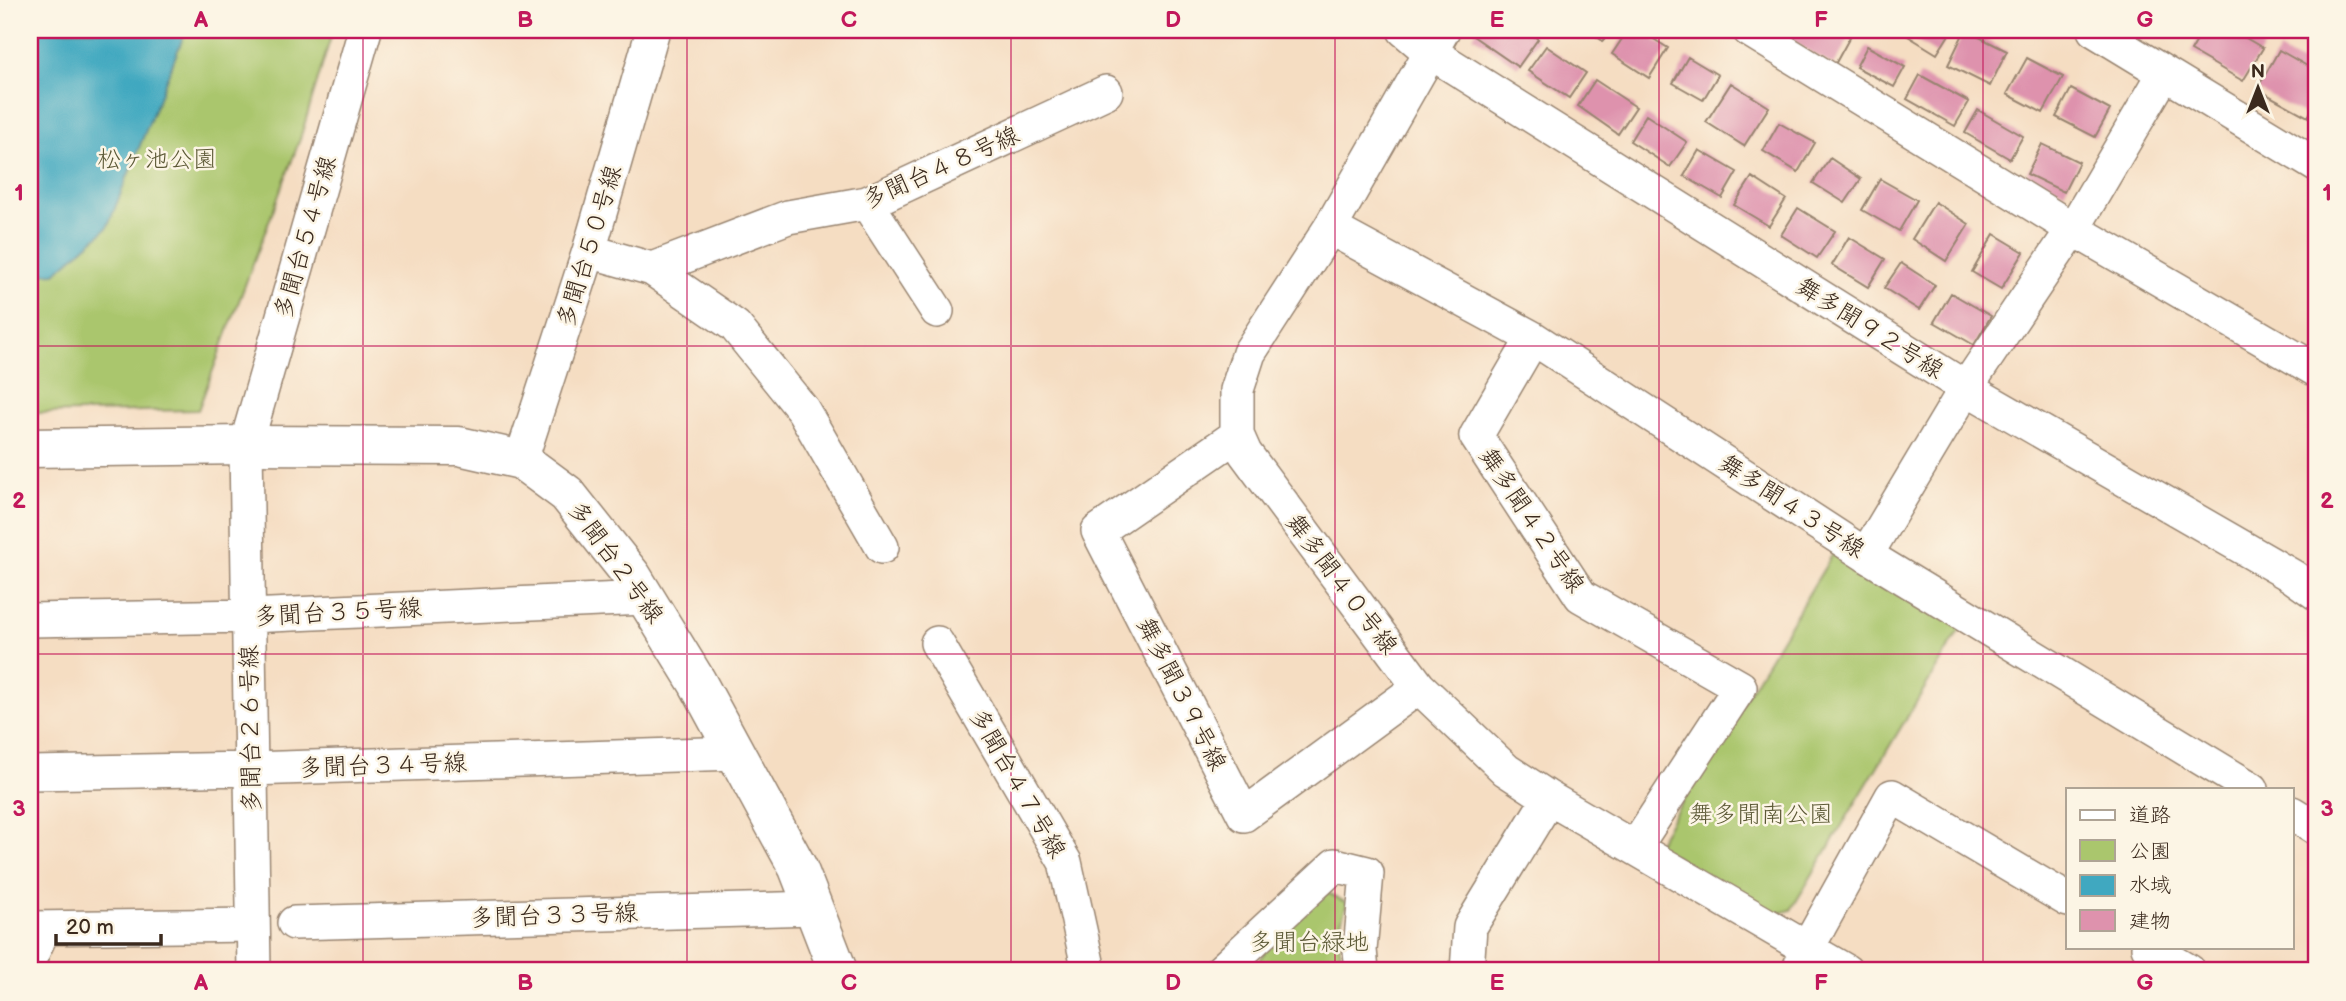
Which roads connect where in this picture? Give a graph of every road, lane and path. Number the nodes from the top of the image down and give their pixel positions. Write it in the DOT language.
graph roads {
  1 [pos="365,30"];
  2 [pos="653,30"];
  3 [pos="1404,30"];
  4 [pos="1749,30"];
  5 [pos="2094,30"];
  6 [pos="1437,41"];
  7 [pos="2164,74"];
  8 [pos="1106,92"];
  9 [pos="2316,165"];
  10 [pos="867,203"];
  11 [pos="1330,228"];
  12 [pos="2073,229"];
  13 [pos="589,251"];
  14 [pos="652,269"];
  15 [pos="937,311"];
  16 [pos="1533,338"];
  17 [pos="2316,370"];
  18 [pos="1966,388"];
  19 [pos="1237,435"];
  20 [pos="246,445"];
  21 [pos="30,448"];
  22 [pos="521,460"];
  23 [pos="882,547"];
  24 [pos="1866,555"];
  25 [pos="2316,593"];
  26 [pos="645,598"];
  27 [pos="249,616"];
  28 [pos="30,620"];
  29 [pos="937,643"];
  30 [pos="1419,687"];
  31 [pos="736,753"];
  32 [pos="251,769"];
  33 [pos="30,773"];
  34 [pos="2250,788"];
  35 [pos="1549,798"];
  36 [pos="2294,814"];
  37 [pos="2316,828"];
  38 [pos="1634,848"];
  39 [pos="2066,899"];
  40 [pos="814,908"];
  41 [pos="295,923"];
  42 [pos="253,925"];
  43 [pos="37,928"];
  44 [pos="2150,948"];
  45 [pos="30,958"];
  46 [pos="1803,959"];
  47 [pos="1228,968"];
  48 [pos="254,971"];
  49 [pos="838,971"];
  50 [pos="1089,971"];
  51 [pos="1362,971"];
  52 [pos="1467,971"];
  53 [pos="1846,971"];
  54 [pos="2189,971"];
  1 -- 20 [label="street, 多聞台５４号線"];
  2 -- 13 [label="street, 多聞台５０号線"];
  3 -- 6 [label="street, 舞多聞９２号線"];
  4 -- 12 [label="street"];
  5 -- 7 [label="street"];
  6 -- 11 [label="street, 舞多聞４０号線"];
  6 -- 18 [label="street, 舞多聞９２号線"];
  7 -- 9 [label="street"];
  7 -- 12 [label="street"];
  8 -- 10 [label="street, 多聞台４８号線"];
  10 -- 14 [label="street, 多聞台４８号線"];
  10 -- 15 [label="street"];
  11 -- 16 [label="street, 舞多聞４３号線"];
  11 -- 19 [label="street, 舞多聞４０号線"];
  12 -- 17 [label="street"];
  12 -- 18 [label="street"];
  13 -- 14 [label="street"];
  13 -- 22 [label="street, 多聞台５０号線"];
  14 -- 23 [label="street"];
  16 -- 24 [label="street, 舞多聞４３号線"];
  16 -- 38 [label="street, 舞多聞４２号線"];
  18 -- 24 [label="street"];
  18 -- 25 [label="street, 舞多聞９２号線"];
  19 -- 30 [label="street, 舞多聞４０号線"];
  19 -- 30 [label="street, 舞多聞３９号線"];
  20 -- 21 [label="street, 多聞台２号線"];
  20 -- 22 [label="street, 多聞台２号線"];
  20 -- 27 [label="street, 多聞台２６号線"];
  22 -- 26 [label="street, 多聞台２号線"];
  24 -- 34 [label="street, 舞多聞４３号線"];
  26 -- 27 [label="street, 多聞台３５号線"];
  26 -- 31 [label="street, 多聞台２号線"];
  27 -- 28 [label="street, 多聞台３５号線"];
  27 -- 32 [label="street, 多聞台２６号線"];
  29 -- 50 [label="street, 多聞台４７号線"];
  30 -- 35 [label="street, 舞多聞４０号線"];
  31 -- 32 [label="street, 多聞台３４号線"];
  31 -- 40 [label="street, 多聞台２号線"];
  32 -- 33 [label="street, 多聞台３４号線"];
  32 -- 42 [label="street, 多聞台２６号線"];
  35 -- 38 [label="street, 舞多聞４０号線"];
  35 -- 52 [label="street"];
  36 -- 37 [label="street"];
  38 -- 46 [label="street, 舞多聞４０号線"];
  39 -- 46 [label="street"];
  40 -- 41 [label="street, 多聞台３３号線"];
  40 -- 49 [label="street, 多聞台２号線"];
  42 -- 43 [label="street"];
  42 -- 48 [label="street, 多聞台２６号線"];
  43 -- 45 [label="street"];
  44 -- 54 [label="street"];
  46 -- 53 [label="street, 舞多聞４０号線"];
  47 -- 51 [label="street"];
}
